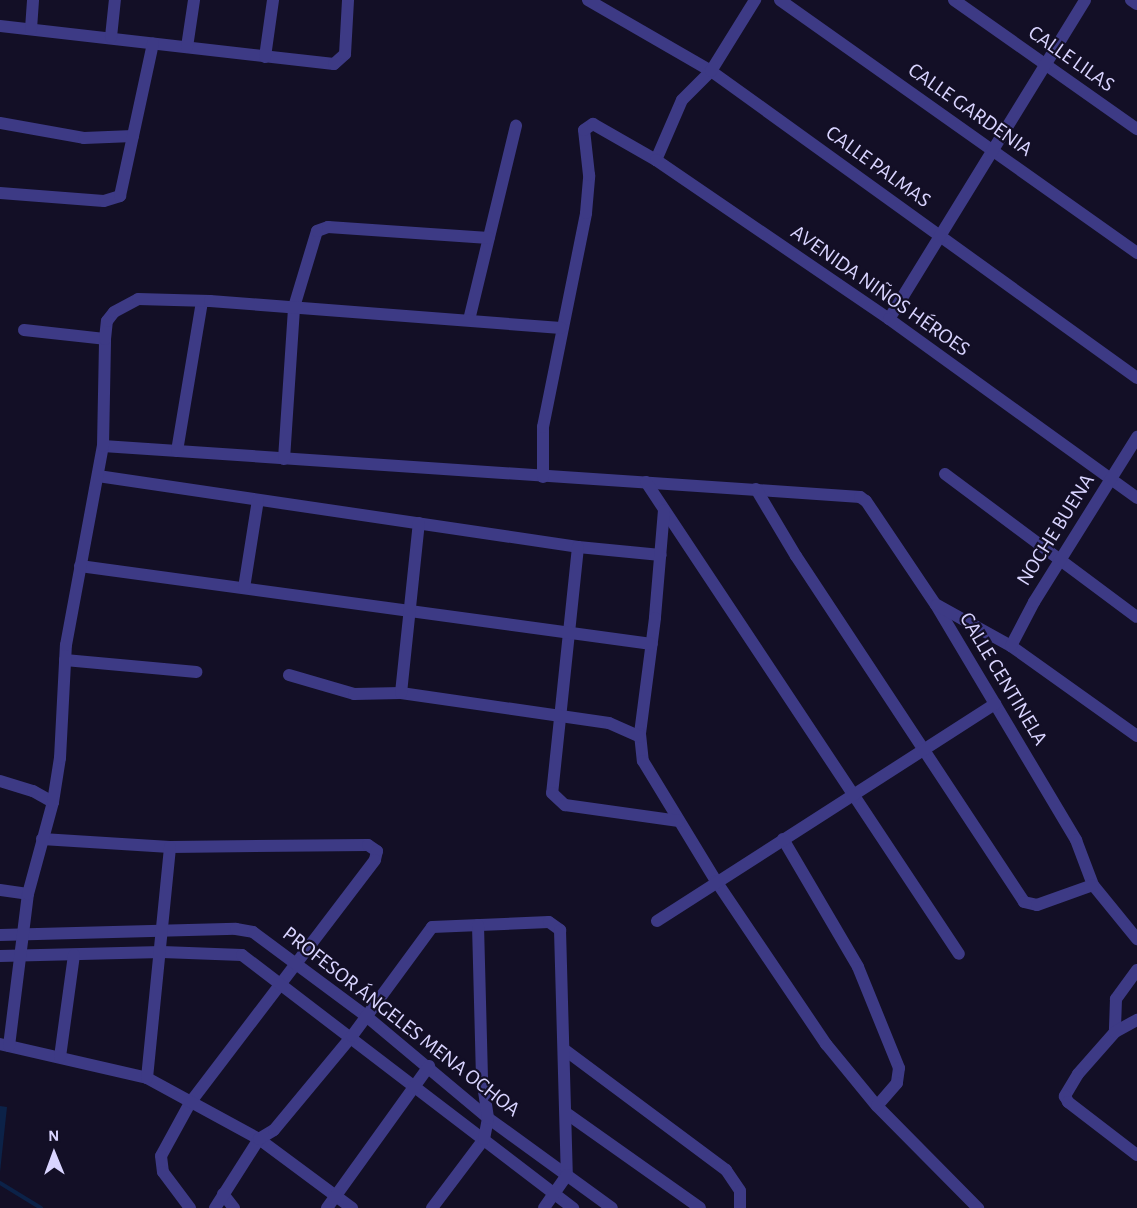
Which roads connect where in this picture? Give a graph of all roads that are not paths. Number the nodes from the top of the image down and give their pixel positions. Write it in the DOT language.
graph roads {
  1 [pos="33,0"];
  2 [pos="115,0"];
  3 [pos="194,0"];
  4 [pos="273,0"];
  5 [pos="348,0"];
  6 [pos="588,0"];
  7 [pos="755,0"];
  8 [pos="780,0"];
  9 [pos="954,0"];
  10 [pos="1085,0"];
  11 [pos="1131,0"];
  12 [pos="1137,4"];
  13 [pos="0,26"];
  14 [pos="30,29"];
  15 [pos="111,38"];
  16 [pos="153,44"];
  17 [pos="187,47"];
  18 [pos="265,57"];
  19 [pos="1045,64"];
  20 [pos="711,71"];
  21 [pos="0,123"];
  22 [pos="516,126"];
  23 [pos="1137,129"];
  24 [pos="133,136"];
  25 [pos="993,150"];
  26 [pos="656,160"];
  27 [pos="0,193"];
  28 [pos="940,235"];
  29 [pos="489,238"];
  30 [pos="1137,253"];
  31 [pos="202,301"];
  32 [pos="294,307"];
  33 [pos="889,319"];
  34 [pos="469,320"];
  35 [pos="561,328"];
  36 [pos="24,330"];
  37 [pos="105,339"];
  38 [pos="1137,378"];
  39 [pos="1137,437"];
  40 [pos="103,446"];
  41 [pos="177,451"];
  42 [pos="284,459"];
  43 [pos="945,474"];
  44 [pos="98,476"];
  45 [pos="543,477"];
  46 [pos="1111,480"];
  47 [pos="646,482"];
  48 [pos="756,489"];
  49 [pos="1137,498"];
  50 [pos="258,500"];
  51 [pos="664,510"];
  52 [pos="419,523"];
  53 [pos="578,547"];
  54 [pos="661,555"];
  55 [pos="1060,562"];
  56 [pos="80,566"];
  57 [pos="244,588"];
  58 [pos="936,605"];
  59 [pos="408,611"];
  60 [pos="1137,617"];
  61 [pos="567,633"];
  62 [pos="652,644"];
  63 [pos="1011,646"];
  64 [pos="65,660"];
  65 [pos="196,672"];
  66 [pos="289,675"];
  67 [pos="401,693"];
  68 [pos="995,704"];
  69 [pos="560,715"];
  70 [pos="1137,736"];
  71 [pos="640,737"];
  72 [pos="926,749"];
  73 [pos="0,781"];
  74 [pos="855,792"];
  75 [pos="53,802"];
  76 [pos="679,821"];
  77 [pos="42,839"];
  78 [pos="783,839"];
  79 [pos="170,847"];
  80 [pos="716,881"];
  81 [pos="1093,885"];
  82 [pos="0,890"];
  83 [pos="28,894"];
  84 [pos="657,921"];
  85 [pos="478,925"];
  86 [pos="164,931"];
  87 [pos="22,934"];
  88 [pos="0,935"];
  89 [pos="1137,939"];
  90 [pos="162,952"];
  91 [pos="959,954"];
  92 [pos="20,955"];
  93 [pos="74,955"];
  94 [pos="0,956"];
  95 [pos="298,963"];
  96 [pos="1137,970"];
  97 [pos="282,982"];
  98 [pos="366,1016"];
  99 [pos="1137,1020"];
  100 [pos="1115,1032"];
  101 [pos="352,1036"];
  102 [pos="4,1045"];
  103 [pos="565,1050"];
  104 [pos="60,1057"];
  105 [pos="429,1066"];
  106 [pos="147,1078"];
  107 [pos="415,1086"];
  108 [pos="190,1102"];
  109 [pos="877,1106"];
  110 [pos="566,1113"];
  111 [pos="489,1118"];
  112 [pos="484,1138"];
  113 [pos="259,1139"];
  114 [pos="1137,1155"];
  115 [pos="567,1175"];
  116 [pos="222,1194"];
  117 [pos="555,1194"];
  118 [pos="337,1196"];
  119 [pos="190,1208"];
  120 [pos="215,1208"];
  121 [pos="234,1208"];
  122 [pos="327,1208"];
  123 [pos="352,1208"];
  124 [pos="432,1208"];
  125 [pos="544,1208"];
  126 [pos="573,1208"];
  127 [pos="612,1208"];
  128 [pos="700,1208"];
  129 [pos="740,1208"];
  130 [pos="978,1208"];
  1 -- 14 [label="street"];
  2 -- 15 [label="street"];
  3 -- 17 [label="street"];
  4 -- 18 [label="street"];
  5 -- 18 [label="street"];
  6 -- 20 [label="street, CALLE PALMAS"];
  7 -- 20 [label="street"];
  8 -- 25 [label="street, CALLE GARDENIA"];
  9 -- 19 [label="street, CALLE LILAS"];
  10 -- 19 [label="street"];
  11 -- 12 [label="street"];
  13 -- 14 [label="street"];
  14 -- 15 [label="street"];
  15 -- 16 [label="street"];
  16 -- 17 [label="street"];
  16 -- 24 [label="street"];
  17 -- 18 [label="street"];
  19 -- 23 [label="street, CALLE LILAS"];
  19 -- 25 [label="street"];
  20 -- 26 [label="street"];
  20 -- 28 [label="street, CALLE PALMAS"];
  21 -- 24 [label="street"];
  22 -- 29 [label="street"];
  24 -- 27 [label="street"];
  25 -- 28 [label="street"];
  25 -- 30 [label="street, CALLE GARDENIA"];
  26 -- 33 [label="street, AVENIDA NIÑOS HÉROES"];
  26 -- 35 [label="street, AVENIDA NIÑOS HÉROES"];
  28 -- 33 [label="street"];
  28 -- 38 [label="street, CALLE PALMAS"];
  29 -- 32 [label="street"];
  29 -- 34 [label="street"];
  31 -- 32 [label="street"];
  31 -- 37 [label="street"];
  31 -- 41 [label="street"];
  32 -- 34 [label="street"];
  32 -- 42 [label="street"];
  33 -- 46 [label="street, AVENIDA NIÑOS HÉROES"];
  34 -- 35 [label="street"];
  35 -- 45 [label="street"];
  36 -- 37 [label="street"];
  37 -- 40 [label="street"];
  39 -- 46 [label="street, NOCHE BUENA"];
  40 -- 41 [label="street"];
  40 -- 44 [label="street"];
  41 -- 42 [label="street"];
  42 -- 45 [label="street"];
  43 -- 55 [label="street"];
  44 -- 50 [label="street"];
  44 -- 56 [label="street"];
  45 -- 47 [label="street"];
  46 -- 49 [label="street, AVENIDA NIÑOS HÉROES"];
  46 -- 55 [label="street, NOCHE BUENA"];
  47 -- 48 [label="street"];
  47 -- 51 [label="street"];
  48 -- 58 [label="street, CALLE CENTINELA"];
  48 -- 72 [label="street"];
  50 -- 52 [label="street"];
  50 -- 57 [label="street"];
  51 -- 54 [label="street"];
  51 -- 74 [label="street"];
  52 -- 53 [label="street"];
  52 -- 59 [label="street"];
  53 -- 54 [label="street"];
  53 -- 61 [label="street"];
  54 -- 62 [label="street"];
  55 -- 60 [label="street"];
  55 -- 63 [label="street, NOCHE BUENA"];
  56 -- 57 [label="street"];
  56 -- 64 [label="street"];
  57 -- 59 [label="street"];
  58 -- 63 [label="street"];
  58 -- 68 [label="street, CALLE CENTINELA"];
  59 -- 61 [label="street"];
  59 -- 67 [label="street"];
  61 -- 62 [label="street"];
  61 -- 69 [label="street"];
  62 -- 71 [label="street"];
  63 -- 70 [label="street"];
  64 -- 65 [label="street"];
  64 -- 75 [label="street"];
  66 -- 67 [label="street"];
  67 -- 69 [label="street"];
  68 -- 72 [label="street"];
  68 -- 81 [label="street, CALLE CENTINELA"];
  69 -- 71 [label="street"];
  69 -- 76 [label="street"];
  71 -- 76 [label="street"];
  72 -- 74 [label="street"];
  72 -- 81 [label="street"];
  73 -- 75 [label="street"];
  74 -- 78 [label="street"];
  74 -- 91 [label="street"];
  75 -- 77 [label="street"];
  76 -- 80 [label="street"];
  77 -- 79 [label="street"];
  77 -- 83 [label="street"];
  78 -- 80 [label="street"];
  78 -- 109 [label="street"];
  79 -- 86 [label="street"];
  79 -- 95 [label="street"];
  80 -- 84 [label="street"];
  80 -- 109 [label="street"];
  81 -- 89 [label="street"];
  82 -- 83 [label="street"];
  83 -- 87 [label="street"];
  85 -- 98 [label="street"];
  85 -- 103 [label="street"];
  85 -- 111 [label="street"];
  86 -- 87 [label="street, PROFESOR ÁNGELES MENA OCHOA"];
  86 -- 90 [label="street"];
  86 -- 95 [label="street, PROFESOR ÁNGELES MENA OCHOA"];
  87 -- 88 [label="street, PROFESOR ÁNGELES MENA OCHOA"];
  87 -- 92 [label="street"];
  90 -- 93 [label="street, PROFESOR ÁNGELES MENA OCHOA"];
  90 -- 97 [label="street, PROFESOR ÁNGELES MENA OCHOA"];
  90 -- 106 [label="street"];
  92 -- 93 [label="street, PROFESOR ÁNGELES MENA OCHOA"];
  92 -- 94 [label="street, PROFESOR ÁNGELES MENA OCHOA"];
  92 -- 102 [label="street"];
  93 -- 104 [label="street"];
  95 -- 97 [label="street"];
  95 -- 98 [label="street, PROFESOR ÁNGELES MENA OCHOA"];
  96 -- 100 [label="street"];
  97 -- 101 [label="street, PROFESOR ÁNGELES MENA OCHOA"];
  97 -- 108 [label="street"];
  98 -- 101 [label="street"];
  98 -- 105 [label="street, PROFESOR ÁNGELES MENA OCHOA"];
  99 -- 100 [label="street"];
  100 -- 114 [label="street"];
  101 -- 107 [label="street, PROFESOR ÁNGELES MENA OCHOA"];
  101 -- 113 [label="street"];
  102 -- 104 [label="street"];
  103 -- 110 [label="street"];
  103 -- 129 [label="street"];
  104 -- 106 [label="street"];
  105 -- 107 [label="street"];
  105 -- 111 [label="street, PROFESOR ÁNGELES MENA OCHOA"];
  106 -- 108 [label="street"];
  107 -- 112 [label="street, PROFESOR ÁNGELES MENA OCHOA"];
  107 -- 118 [label="street"];
  108 -- 113 [label="street"];
  108 -- 119 [label="street"];
  109 -- 130 [label="street"];
  110 -- 115 [label="street"];
  110 -- 128 [label="street"];
  111 -- 112 [label="street"];
  111 -- 115 [label="street, PROFESOR ÁNGELES MENA OCHOA"];
  112 -- 117 [label="street, PROFESOR ÁNGELES MENA OCHOA"];
  112 -- 124 [label="street"];
  113 -- 116 [label="street"];
  113 -- 118 [label="street"];
  115 -- 117 [label="street"];
  115 -- 127 [label="street, PROFESOR ÁNGELES MENA OCHOA"];
  116 -- 120 [label="street"];
  116 -- 121 [label="street"];
  117 -- 125 [label="street"];
  117 -- 126 [label="street, PROFESOR ÁNGELES MENA OCHOA"];
  118 -- 122 [label="street"];
  118 -- 123 [label="street"];
}
